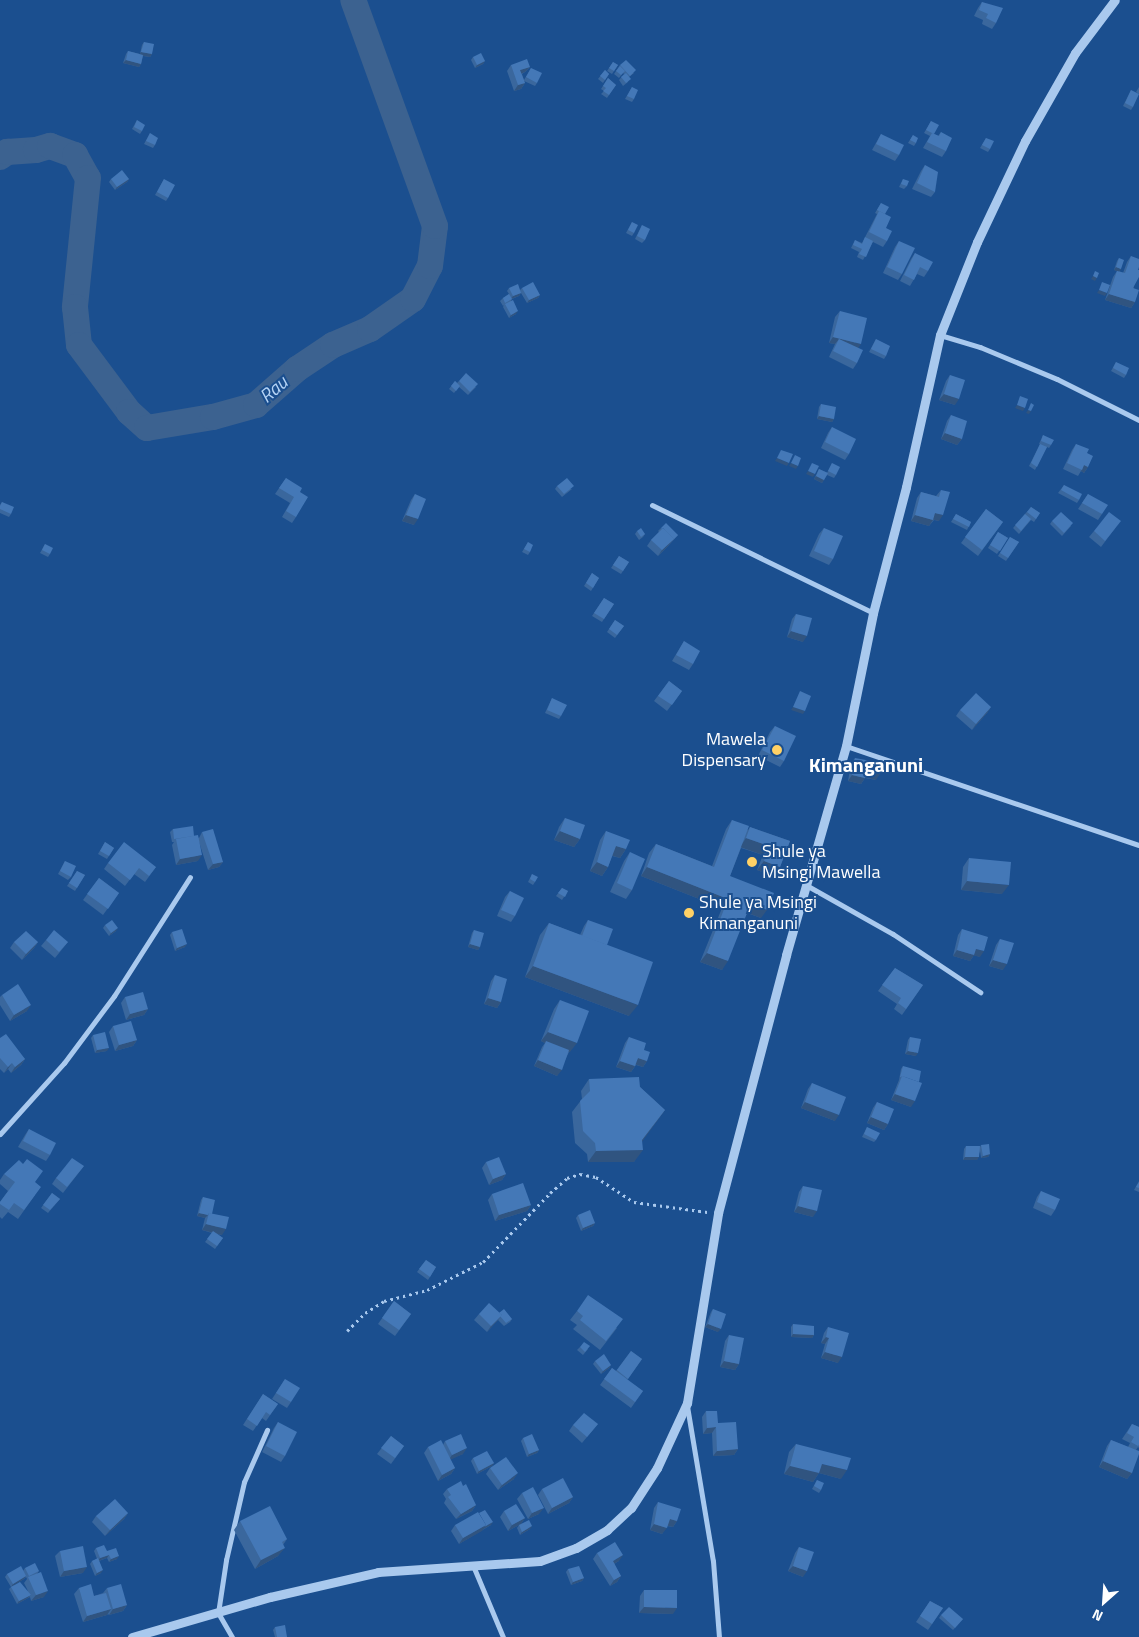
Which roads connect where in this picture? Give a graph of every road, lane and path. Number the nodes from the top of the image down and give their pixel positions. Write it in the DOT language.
graph roads {
  1 [pos="1114,0"];
  2 [pos="940,335"];
  3 [pos="1139,420"];
  4 [pos="652,505"];
  5 [pos="873,613"];
  6 [pos="846,746"];
  7 [pos="1139,845"];
  8 [pos="190,877"];
  9 [pos="806,885"];
  10 [pos="980,992"];
  11 [pos="0,1134"];
  12 [pos="718,1213"];
  13 [pos="347,1331"];
  14 [pos="686,1403"];
  15 [pos="267,1430"];
  16 [pos="474,1568"];
  17 [pos="218,1613"];
  18 [pos="132,1637"];
  19 [pos="232,1637"];
  20 [pos="503,1637"];
  21 [pos="719,1637"];
  1 -- 2 [label="street"];
  2 -- 3 [label="street"];
  2 -- 5 [label="street"];
  4 -- 5 [label="street"];
  5 -- 6 [label="street"];
  6 -- 7 [label="street"];
  6 -- 9 [label="street"];
  8 -- 11 [label="street"];
  9 -- 10 [label="street"];
  9 -- 12 [label="street"];
  12 -- 13 [label="path"];
  12 -- 14 [label="street"];
  14 -- 16 [label="street"];
  14 -- 21 [label="street"];
  15 -- 17 [label="street"];
  16 -- 17 [label="street"];
  16 -- 20 [label="street"];
  17 -- 18 [label="street"];
  17 -- 19 [label="street"];
}
